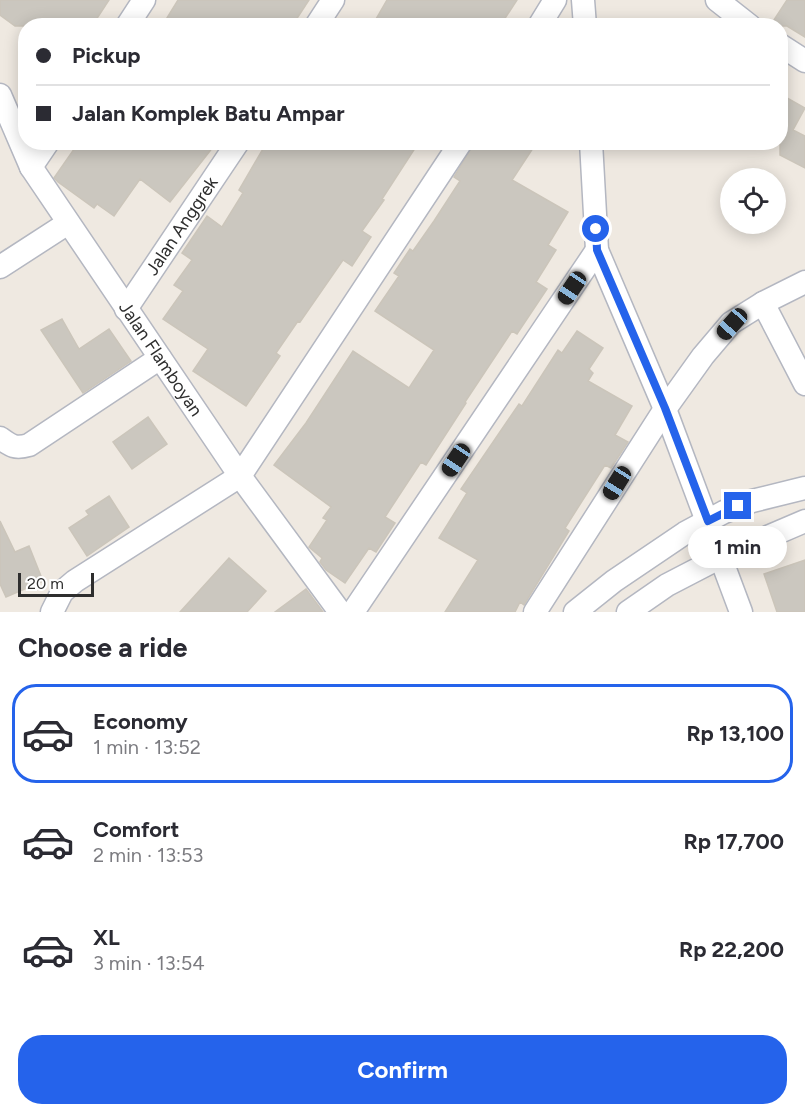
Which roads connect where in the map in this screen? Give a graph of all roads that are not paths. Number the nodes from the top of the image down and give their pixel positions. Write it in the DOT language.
graph roads {
  1 [pos="144,0"];
  2 [pos="333,0"];
  3 [pos="555,0"];
  4 [pos="584,0"];
  5 [pos="717,0"];
  6 [pos="132,18"];
  7 [pos="321,18"];
  8 [pos="543,18"];
  9 [pos="585,18"];
  10 [pos="740,18"];
  11 [pos="788,50"];
  12 [pos="805,61"];
  13 [pos="0,95"];
  14 [pos="18,137"];
  15 [pos="24,150"];
  16 [pos="43,150"];
  17 [pos="233,150"];
  18 [pos="456,150"];
  19 [pos="591,150"];
  20 [pos="31,167"];
  21 [pos="68,222"];
  22 [pos="597,250"];
  23 [pos="0,267"];
  24 [pos="805,282"];
  25 [pos="763,303"];
  26 [pos="126,309"];
  27 [pos="160,358"];
  28 [pos="805,384"];
  29 [pos="665,408"];
  30 [pos="0,438"];
  31 [pos="240,476"];
  32 [pos="805,488"];
  33 [pos="708,521"];
  34 [pos="805,521"];
  35 [pos="721,557"];
  36 [pos="52,612"];
  37 [pos="340,612"];
  38 [pos="353,612"];
  39 [pos="535,612"];
  40 [pos="576,612"];
  41 [pos="628,612"];
  42 [pos="741,612"];
  1 -- 6 [label="street"];
  2 -- 7 [label="street"];
  3 -- 8 [label="street"];
  4 -- 9 [label="street"];
  5 -- 10 [label="street"];
  11 -- 12 [label="street"];
  13 -- 14 [label="street, Jalan Flamboyan"];
  15 -- 20 [label="street, Jalan Flamboyan"];
  16 -- 20 [label="street"];
  17 -- 26 [label="street, Jalan Anggrek"];
  18 -- 31 [label="street"];
  19 -- 22 [label="street"];
  20 -- 21 [label="street, Jalan Flamboyan"];
  21 -- 23 [label="street"];
  21 -- 26 [label="street, Jalan Flamboyan"];
  22 -- 29 [label="street"];
  22 -- 38 [label="street"];
  24 -- 25 [label="street"];
  25 -- 28 [label="street"];
  25 -- 29 [label="street"];
  26 -- 27 [label="street, Jalan Flamboyan"];
  27 -- 30 [label="street"];
  27 -- 31 [label="street, Jalan Flamboyan"];
  29 -- 33 [label="street"];
  29 -- 39 [label="street"];
  31 -- 36 [label="street"];
  31 -- 37 [label="street, Jalan Flamboyan"];
  32 -- 33 [label="street"];
  33 -- 35 [label="street"];
  33 -- 40 [label="street"];
  34 -- 35 [label="street"];
  35 -- 41 [label="street"];
  35 -- 42 [label="street"];
}
